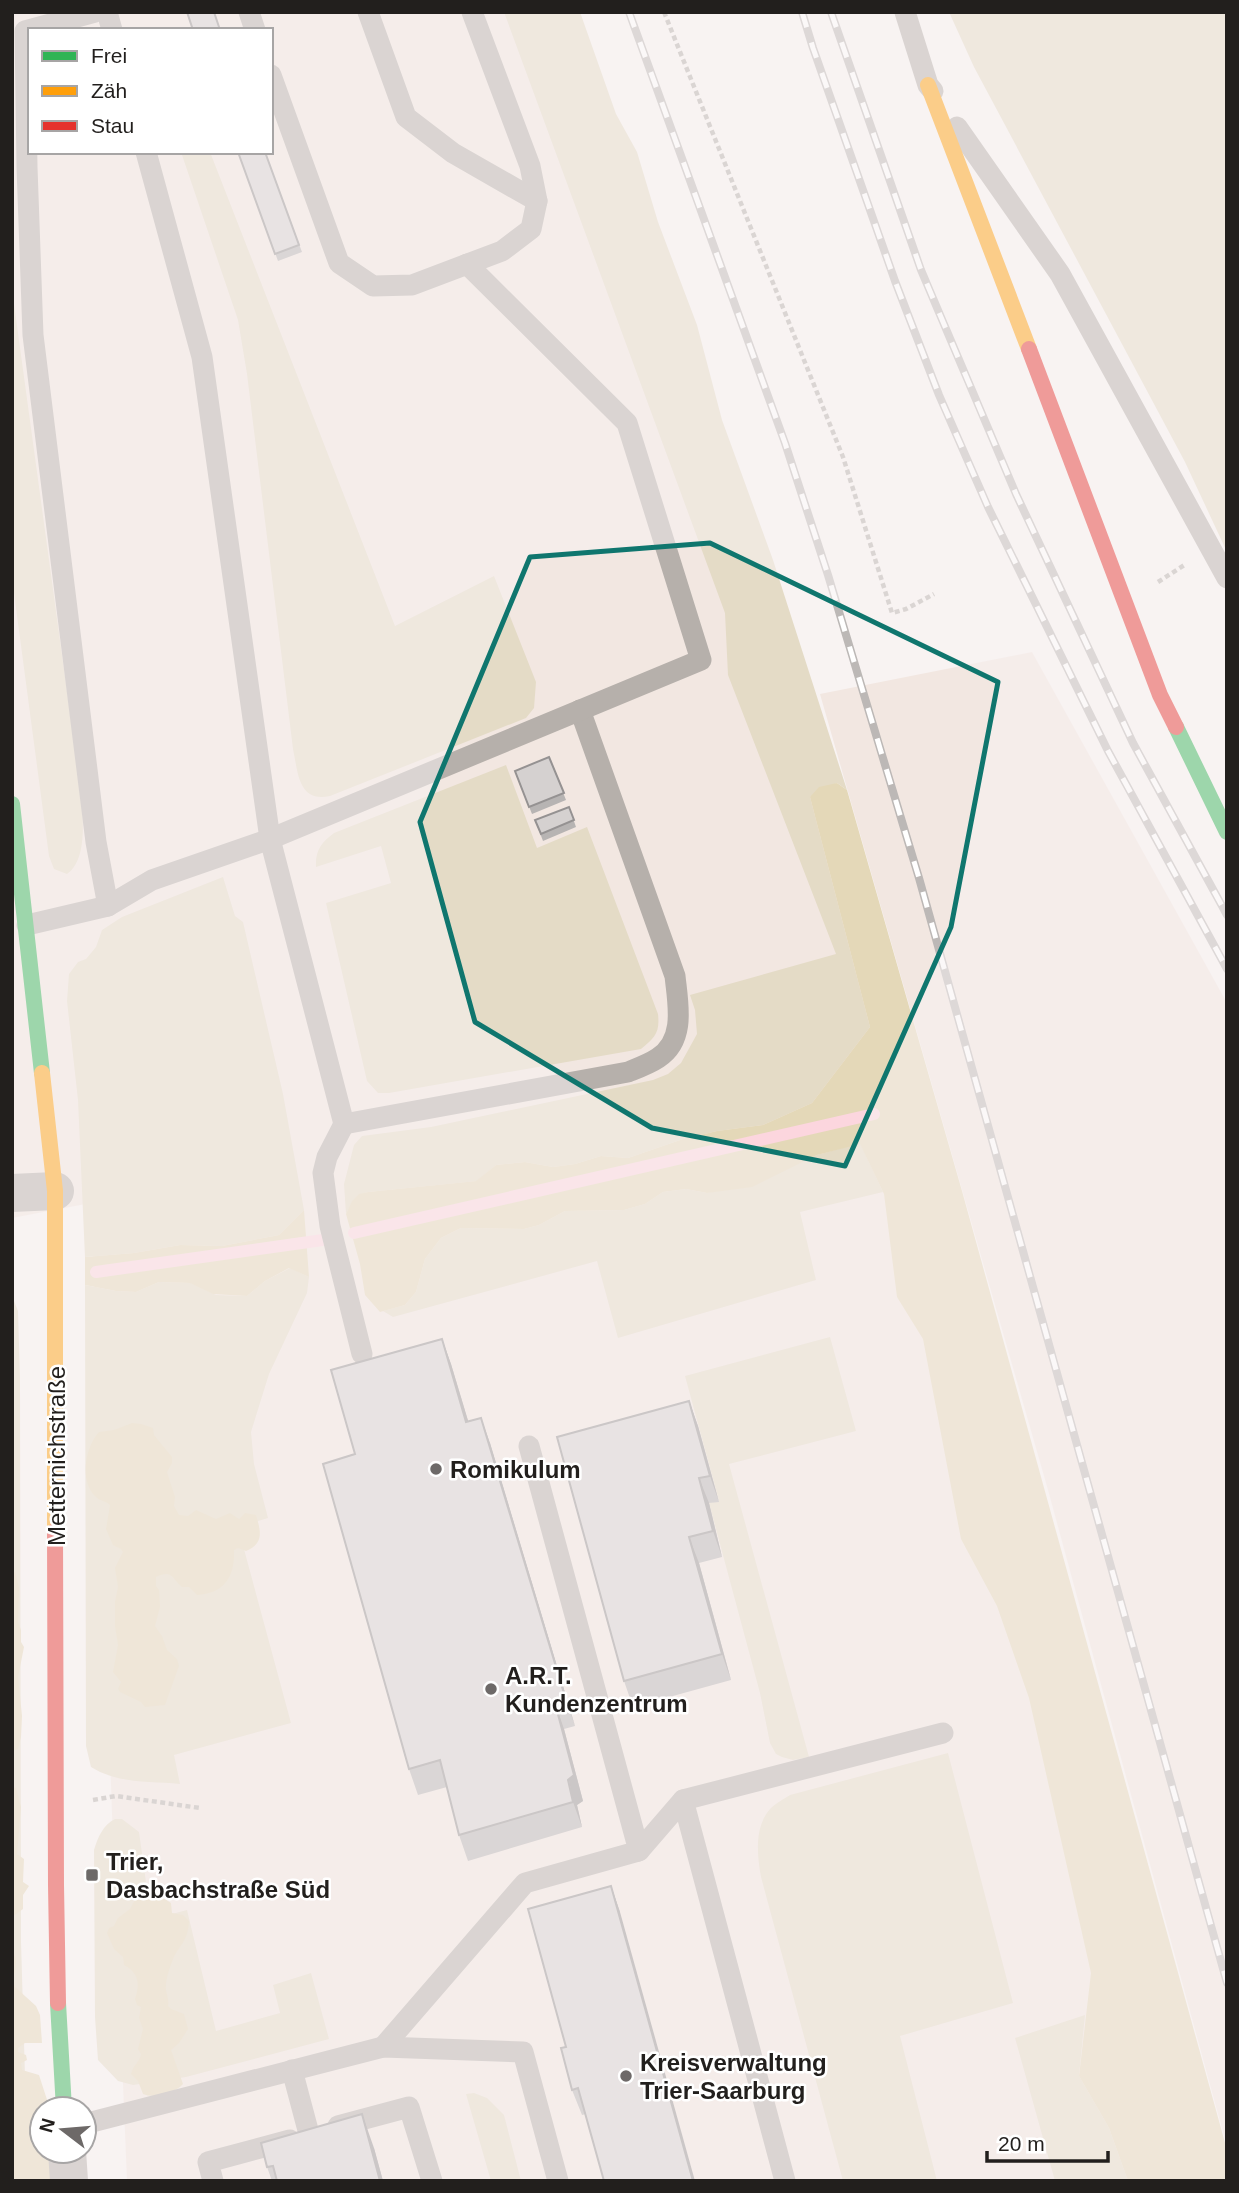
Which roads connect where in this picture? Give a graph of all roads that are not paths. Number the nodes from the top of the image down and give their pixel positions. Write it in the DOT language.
graph roads {
  1 [pos="95,12"];
  2 [pos="368,12"];
  3 [pos="472,12"];
  4 [pos="905,12"];
  5 [pos="36,28"];
  6 [pos="28,30"];
  7 [pos="273,81"];
  8 [pos="928,85"];
  9 [pos="147,154"];
  10 [pos="537,201"];
  11 [pos="467,264"];
  12 [pos="1227,578"];
  13 [pos="580,710"];
  14 [pos="12,804"];
  15 [pos="1227,832"];
  16 [pos="270,839"];
  17 [pos="108,906"];
  18 [pos="27,925"];
  19 [pos="344,1124"];
  20 [pos="55,1191"];
  21 [pos="12,1193"];
  22 [pos="362,1354"];
  23 [pos="529,1446"];
  24 [pos="943,1733"];
  25 [pos="683,1800"];
  26 [pos="639,1851"];
  27 [pos="383,2047"];
  28 [pos="292,2070"];
  29 [pos="63,2095"];
  30 [pos="98,2120"];
  31 [pos="309,2134"];
  32 [pos="213,2181"];
  33 [pos="432,2181"];
  34 [pos="558,2181"];
  35 [pos="785,2181"];
  1 -- 5 [label="lane"];
  2 -- 10 [label="lane"];
  3 -- 10 [label="lane"];
  4 -- 8 [label="lane"];
  6 -- 17 [label="lane"];
  7 -- 11 [label="lane"];
  8 -- 12 [label="lane"];
  8 -- 15 [label="street"];
  9 -- 16 [label="lane"];
  10 -- 11 [label="lane"];
  11 -- 13 [label="lane"];
  13 -- 16 [label="lane"];
  13 -- 19 [label="lane"];
  14 -- 18 [label="street, Metternichstraße"];
  16 -- 17 [label="lane"];
  16 -- 19 [label="lane"];
  17 -- 18 [label="lane"];
  18 -- 20 [label="street, Metternichstraße"];
  19 -- 22 [label="lane"];
  20 -- 21 [label="street"];
  20 -- 29 [label="street, Metternichstraße"];
  23 -- 26 [label="lane"];
  24 -- 25 [label="lane"];
  25 -- 26 [label="lane"];
  25 -- 35 [label="lane"];
  26 -- 27 [label="lane"];
  27 -- 28 [label="lane"];
  27 -- 34 [label="lane"];
  28 -- 30 [label="lane"];
  28 -- 31 [label="lane"];
  31 -- 32 [label="lane"];
  31 -- 33 [label="lane"];
}
